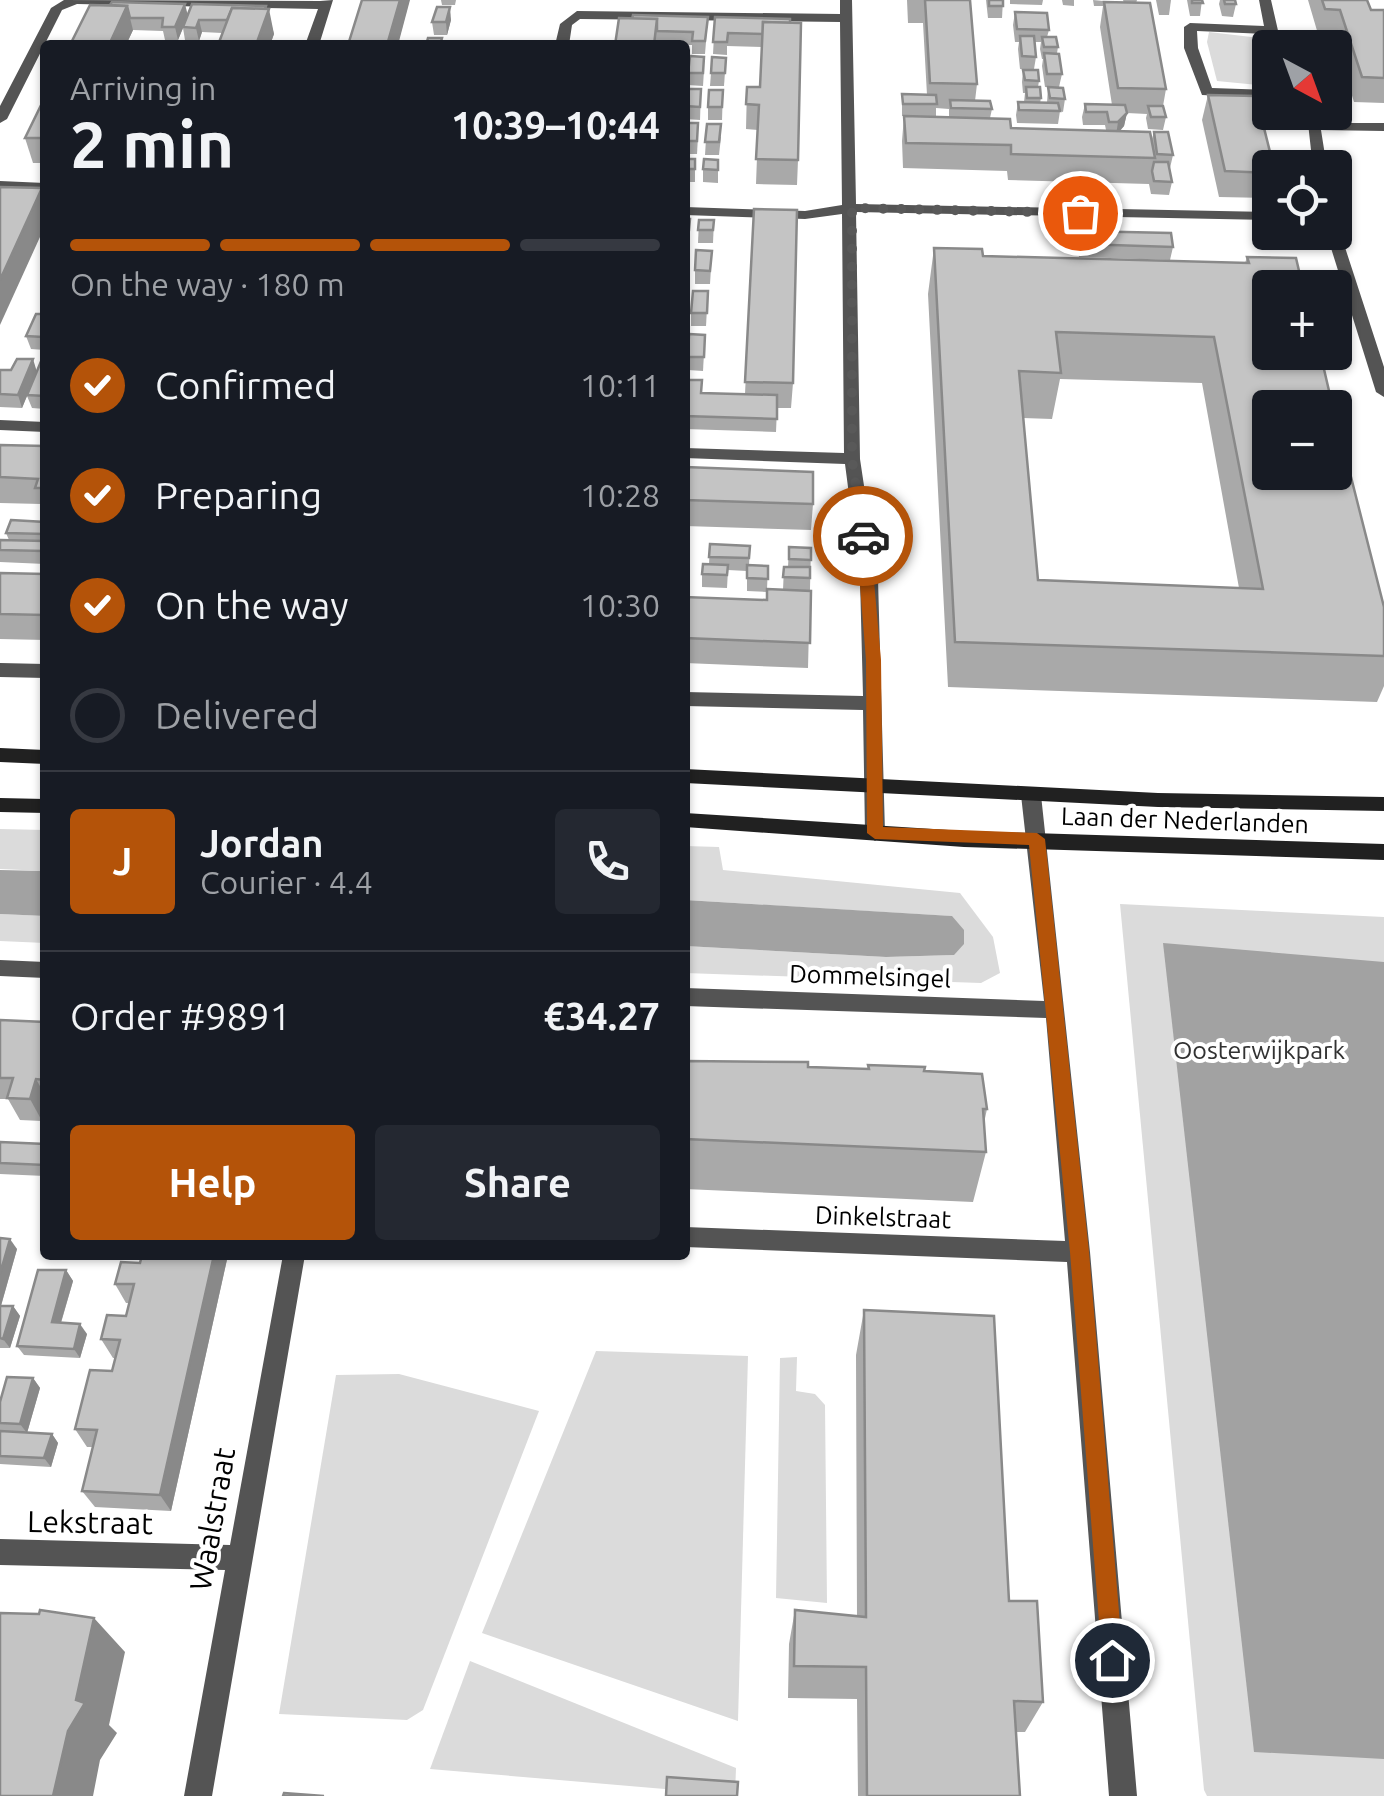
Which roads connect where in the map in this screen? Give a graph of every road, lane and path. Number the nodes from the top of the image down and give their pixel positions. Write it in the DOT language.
graph roads {
  1 [pos="846,0"];
  2 [pos="1265,0"];
  3 [pos="326,2"];
  4 [pos="847,18"];
  5 [pos="1272,30"];
  6 [pos="41,40"];
  7 [pos="314,40"];
  8 [pos="563,40"];
  9 [pos="40,41"];
  10 [pos="1252,93"];
  11 [pos="0,119"];
  12 [pos="1352,127"];
  13 [pos="1384,128"];
  14 [pos="0,185"];
  15 [pos="40,188"];
  16 [pos="852,208"];
  17 [pos="690,211"];
  18 [pos="1252,216"];
  19 [pos="1339,250"];
  20 [pos="1384,392"];
  21 [pos="0,425"];
  22 [pos="40,427"];
  23 [pos="690,453"];
  24 [pos="852,459"];
  25 [pos="0,670"];
  26 [pos="40,671"];
  27 [pos="690,699"];
  28 [pos="873,703"];
  29 [pos="0,756"];
  30 [pos="40,757"];
  31 [pos="690,776"];
  32 [pos="874,784"];
  33 [pos="1031,795"];
  34 [pos="1384,804"];
  35 [pos="0,806"];
  36 [pos="40,806"];
  37 [pos="690,820"];
  38 [pos="875,833"];
  39 [pos="1037,839"];
  40 [pos="1384,852"];
  41 [pos="0,968"];
  42 [pos="40,970"];
  43 [pos="690,997"];
  44 [pos="1054,1010"];
  45 [pos="690,1237"];
  46 [pos="1079,1252"];
  47 [pos="293,1260"];
  48 [pos="0,1552"];
  49 [pos="238,1558"];
  50 [pos="198,1796"];
  51 [pos="1123,1796"];
  1 -- 4 [label="street"];
  2 -- 5 [label="street"];
  3 -- 6 [label="street"];
  3 -- 7 [label="street"];
  4 -- 8 [label="street"];
  4 -- 16 [label="street"];
  5 -- 10 [label="street"];
  9 -- 11 [label="street"];
  12 -- 13 [label="street"];
  14 -- 15 [label="street"];
  16 -- 17 [label="street"];
  16 -- 18 [label="street"];
  16 -- 24 [label="street"];
  19 -- 20 [label="street"];
  21 -- 22 [label="street"];
  23 -- 24 [label="street"];
  24 -- 28 [label="street"];
  25 -- 26 [label="street"];
  27 -- 28 [label="street"];
  28 -- 32 [label="street"];
  29 -- 30 [label="main road"];
  31 -- 32 [label="main road, Laan der Nederlanden"];
  32 -- 33 [label="main road, Laan der Nederlanden"];
  32 -- 38 [label="street"];
  33 -- 34 [label="main road, Laan der Nederlanden"];
  33 -- 39 [label="street"];
  35 -- 36 [label="main road"];
  37 -- 38 [label="main road, Laan der Nederlanden"];
  38 -- 39 [label="main road, Laan der Nederlanden"];
  39 -- 40 [label="main road, Laan der Nederlanden"];
  39 -- 44 [label="street"];
  41 -- 42 [label="street"];
  43 -- 44 [label="street, Dommelsingel"];
  44 -- 46 [label="street"];
  45 -- 46 [label="street, Dinkelstraat"];
  46 -- 51 [label="street"];
  47 -- 49 [label="street, Waalstraat"];
  48 -- 49 [label="street, Lekstraat"];
  49 -- 50 [label="street, Waalstraat"];
}
